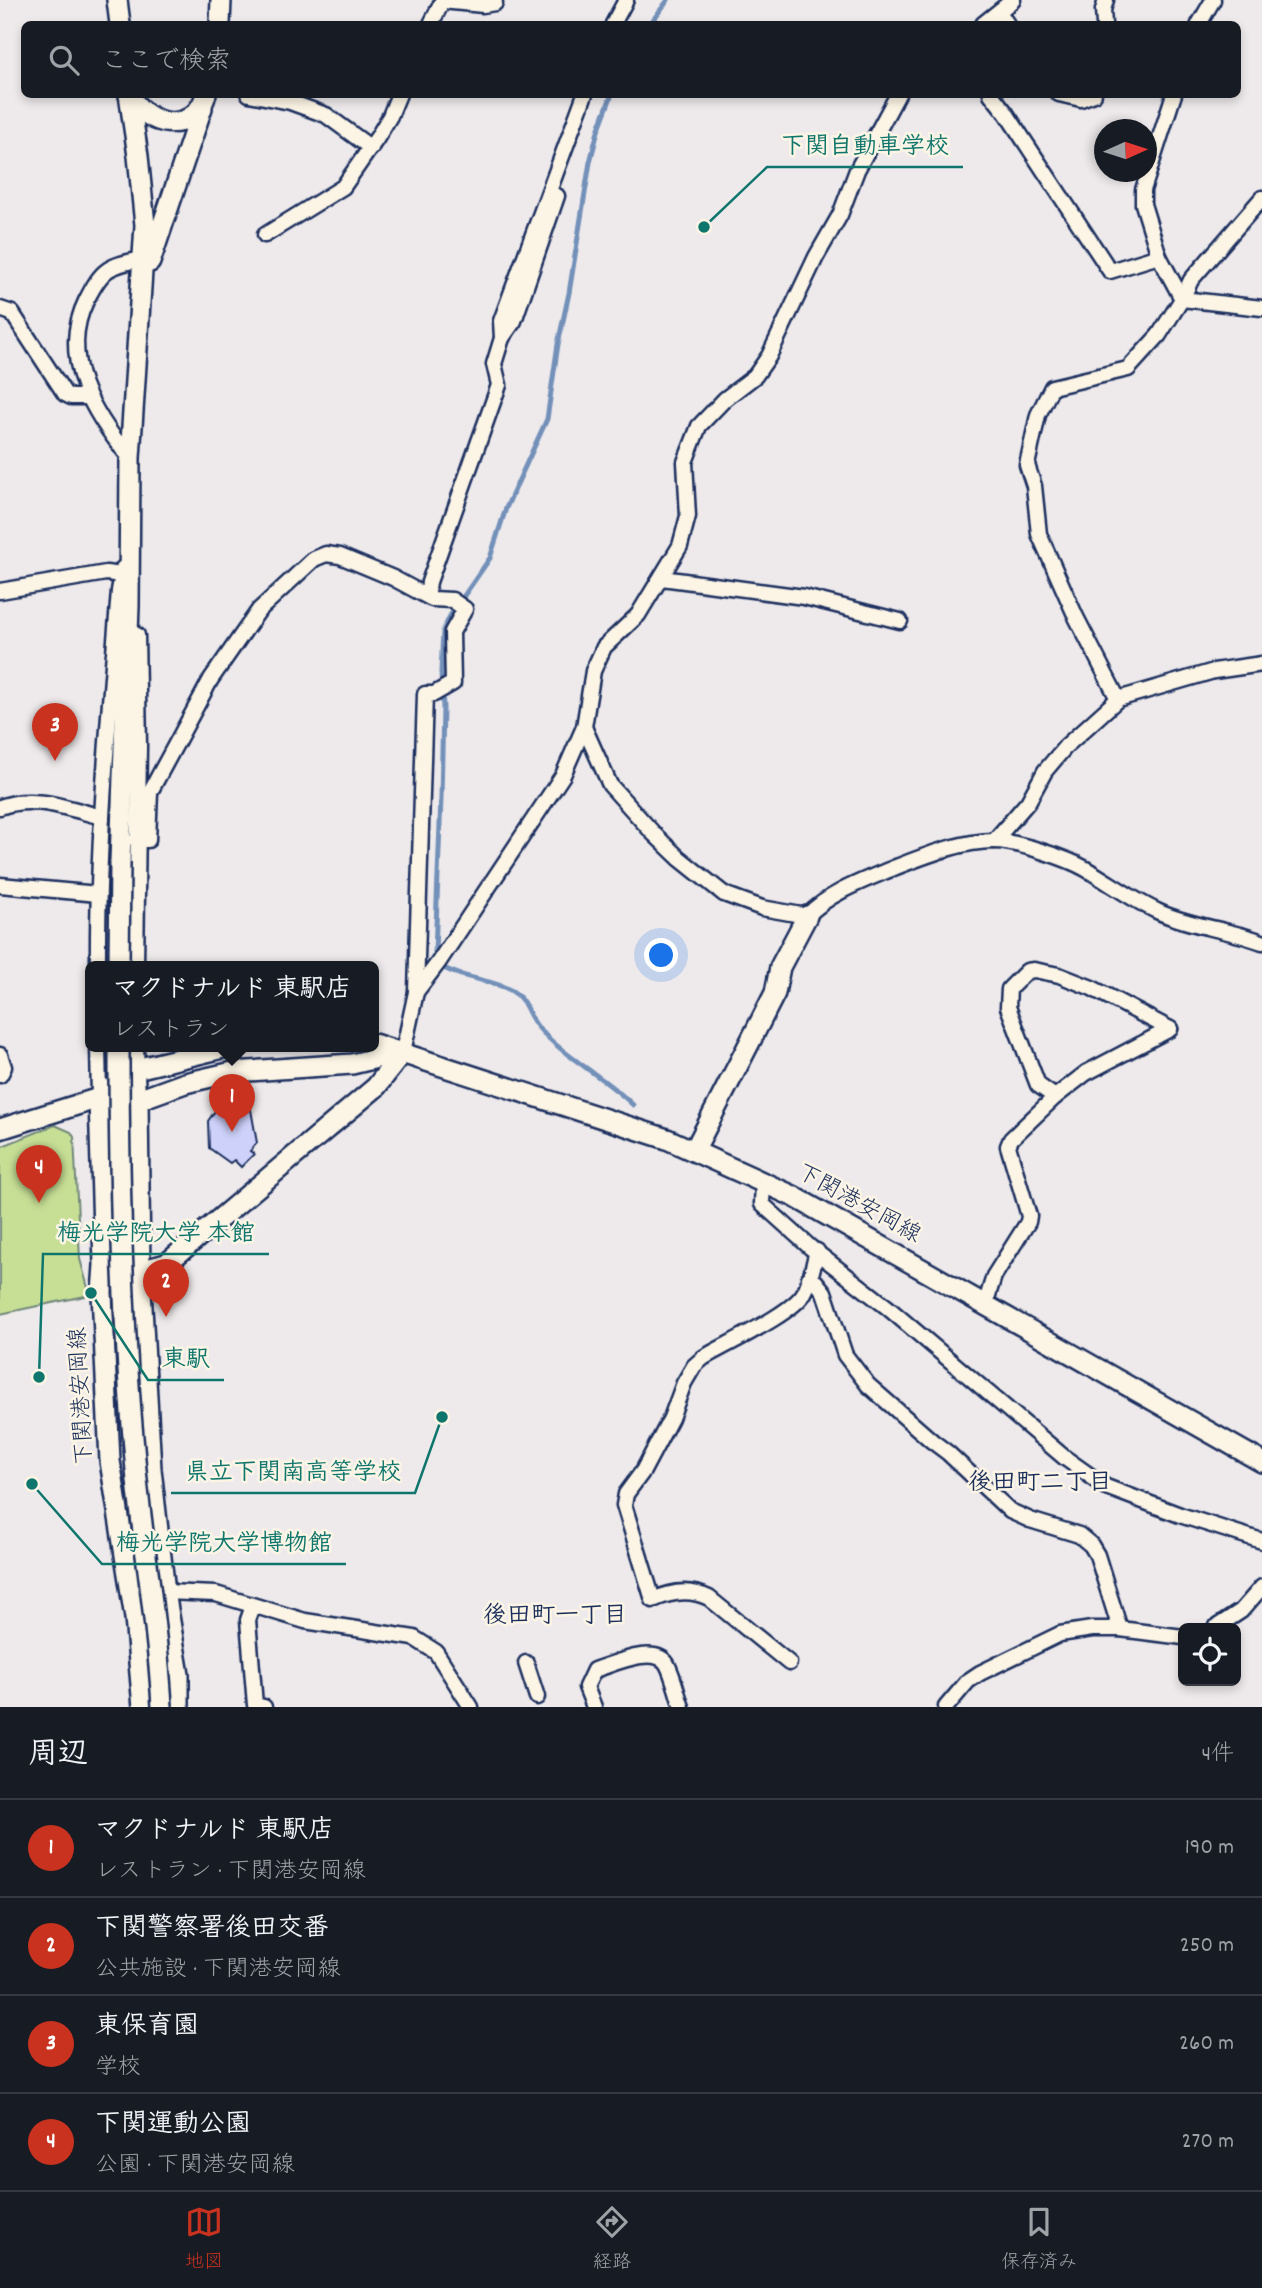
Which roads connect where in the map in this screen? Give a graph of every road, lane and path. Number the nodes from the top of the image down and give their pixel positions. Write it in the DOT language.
graph roads {
  1 [pos="117,0"];
  2 [pos="221,0"];
  3 [pos="626,0"];
  4 [pos="1013,0"];
  5 [pos="1106,0"];
  6 [pos="1213,0"];
  7 [pos="443,1"];
  8 [pos="495,3"];
  9 [pos="999,12"];
  10 [pos="120,21"];
  11 [pos="220,21"];
  12 [pos="432,21"];
  13 [pos="615,21"];
  14 [pos="987,21"];
  15 [pos="1005,21"];
  16 [pos="1104,21"];
  17 [pos="1201,21"];
  18 [pos="129,98"];
  19 [pos="131,98"];
  20 [pos="269,98"];
  21 [pos="397,98"];
  22 [pos="584,98"];
  23 [pos="896,98"];
  24 [pos="994,98"];
  25 [pos="1173,98"];
  26 [pos="204,101"];
  27 [pos="371,148"];
  28 [pos="1262,198"];
  29 [pos="265,234"];
  30 [pos="1159,256"];
  31 [pos="142,259"];
  32 [pos="141,289"];
  33 [pos="1182,299"];
  34 [pos="1262,308"];
  35 [pos="0,309"];
  36 [pos="88,397"];
  37 [pos="130,458"];
  38 [pos="130,515"];
  39 [pos="122,575"];
  40 [pos="662,578"];
  41 [pos="0,591"];
  42 [pos="426,596"];
  43 [pos="900,621"];
  44 [pos="1262,664"];
  45 [pos="1118,699"];
  46 [pos="584,727"];
  47 [pos="0,807"];
  48 [pos="102,817"];
  49 [pos="136,840"];
  50 [pos="995,841"];
  51 [pos="0,885"];
  52 [pos="98,894"];
  53 [pos="807,916"];
  54 [pos="1262,942"];
  55 [pos="98,961"];
  56 [pos="119,961"];
  57 [pos="136,961"];
  58 [pos="416,992"];
  59 [pos="379,1045"];
  60 [pos="99,1052"];
  61 [pos="119,1052"];
  62 [pos="136,1052"];
  63 [pos="206,1052"];
  64 [pos="403,1052"];
  65 [pos="0,1055"];
  66 [pos="136,1069"];
  67 [pos="0,1075"];
  68 [pos="1055,1097"];
  69 [pos="99,1098"];
  70 [pos="138,1100"];
  71 [pos="0,1129"];
  72 [pos="694,1151"];
  73 [pos="762,1182"];
  74 [pos="817,1251"];
  75 [pos="140,1271"];
  76 [pos="810,1278"];
  77 [pos="985,1305"];
  78 [pos="1262,1462"];
  79 [pos="1262,1541"];
  80 [pos="1262,1587"];
  81 [pos="166,1592"];
  82 [pos="253,1606"];
  83 [pos="1222,1623"];
  84 [pos="1121,1629"];
  85 [pos="1178,1636"];
  86 [pos="526,1663"];
  87 [pos="789,1663"];
  88 [pos="537,1697"];
  89 [pos="143,1707"];
  90 [pos="162,1707"];
  91 [pos="179,1707"];
  92 [pos="264,1707"];
  93 [pos="471,1707"];
  94 [pos="594,1707"];
  95 [pos="682,1707"];
  96 [pos="946,1707"];
  1 -- 10 [label="street"];
  2 -- 11 [label="street"];
  3 -- 13 [label="street"];
  4 -- 9 [label="street"];
  5 -- 16 [label="street"];
  6 -- 17 [label="street"];
  7 -- 8 [label="street"];
  7 -- 12 [label="street"];
  9 -- 14 [label="street"];
  9 -- 15 [label="street"];
  18 -- 31 [label="street"];
  19 -- 26 [label="street"];
  20 -- 27 [label="street"];
  21 -- 27 [label="street"];
  22 -- 42 [label="street"];
  23 -- 40 [label="street"];
  24 -- 30 [label="street"];
  25 -- 30 [label="street"];
  26 -- 32 [label="street"];
  27 -- 29 [label="street"];
  28 -- 33 [label="street"];
  30 -- 33 [label="street"];
  31 -- 32 [label="street"];
  31 -- 36 [label="street"];
  32 -- 37 [label="street"];
  33 -- 34 [label="street"];
  33 -- 45 [label="street"];
  35 -- 36 [label="street"];
  36 -- 37 [label="street"];
  37 -- 38 [label="street"];
  38 -- 39 [label="street"];
  38 -- 49 [label="street"];
  38 -- 56 [label="street, bridge"];
  39 -- 41 [label="street"];
  39 -- 48 [label="street"];
  40 -- 43 [label="street"];
  40 -- 46 [label="street"];
  42 -- 49 [label="street"];
  42 -- 58 [label="street"];
  44 -- 45 [label="street"];
  45 -- 50 [label="street"];
  46 -- 53 [label="street"];
  46 -- 58 [label="street"];
  47 -- 48 [label="street"];
  48 -- 52 [label="street"];
  49 -- 57 [label="street"];
  50 -- 53 [label="street"];
  50 -- 54 [label="street"];
  51 -- 52 [label="street"];
  52 -- 55 [label="street"];
  53 -- 72 [label="street"];
  58 -- 64 [label="street"];
  59 -- 64 [label="street, 下関港安岡線"];
  60 -- 69 [label="street"];
  61 -- 90 [label="street, bridge"];
  62 -- 66 [label="street"];
  63 -- 66 [label="street"];
  64 -- 70 [label="street"];
  64 -- 72 [label="street, 下関港安岡線"];
  64 -- 75 [label="street"];
  65 -- 67 [label="street"];
  66 -- 69 [label="street"];
  66 -- 70 [label="street"];
  68 -- 68 [label="street"];
  68 -- 77 [label="street"];
  69 -- 70 [label="street"];
  69 -- 71 [label="street"];
  69 -- 89 [label="street, 下関港安岡線"];
  70 -- 75 [label="street"];
  72 -- 73 [label="street, 下関港安岡線"];
  73 -- 74 [label="street"];
  73 -- 77 [label="street, 下関港安岡線"];
  74 -- 76 [label="street"];
  74 -- 79 [label="street"];
  75 -- 81 [label="street"];
  76 -- 84 [label="street"];
  76 -- 87 [label="street"];
  77 -- 78 [label="street, 下関港安岡線"];
  80 -- 83 [label="street"];
  81 -- 82 [label="street"];
  81 -- 91 [label="street"];
  82 -- 92 [label="street"];
  82 -- 93 [label="street"];
  84 -- 85 [label="street"];
  84 -- 96 [label="street"];
  86 -- 88 [label="street"];
  94 -- 95 [label="street"];
}
